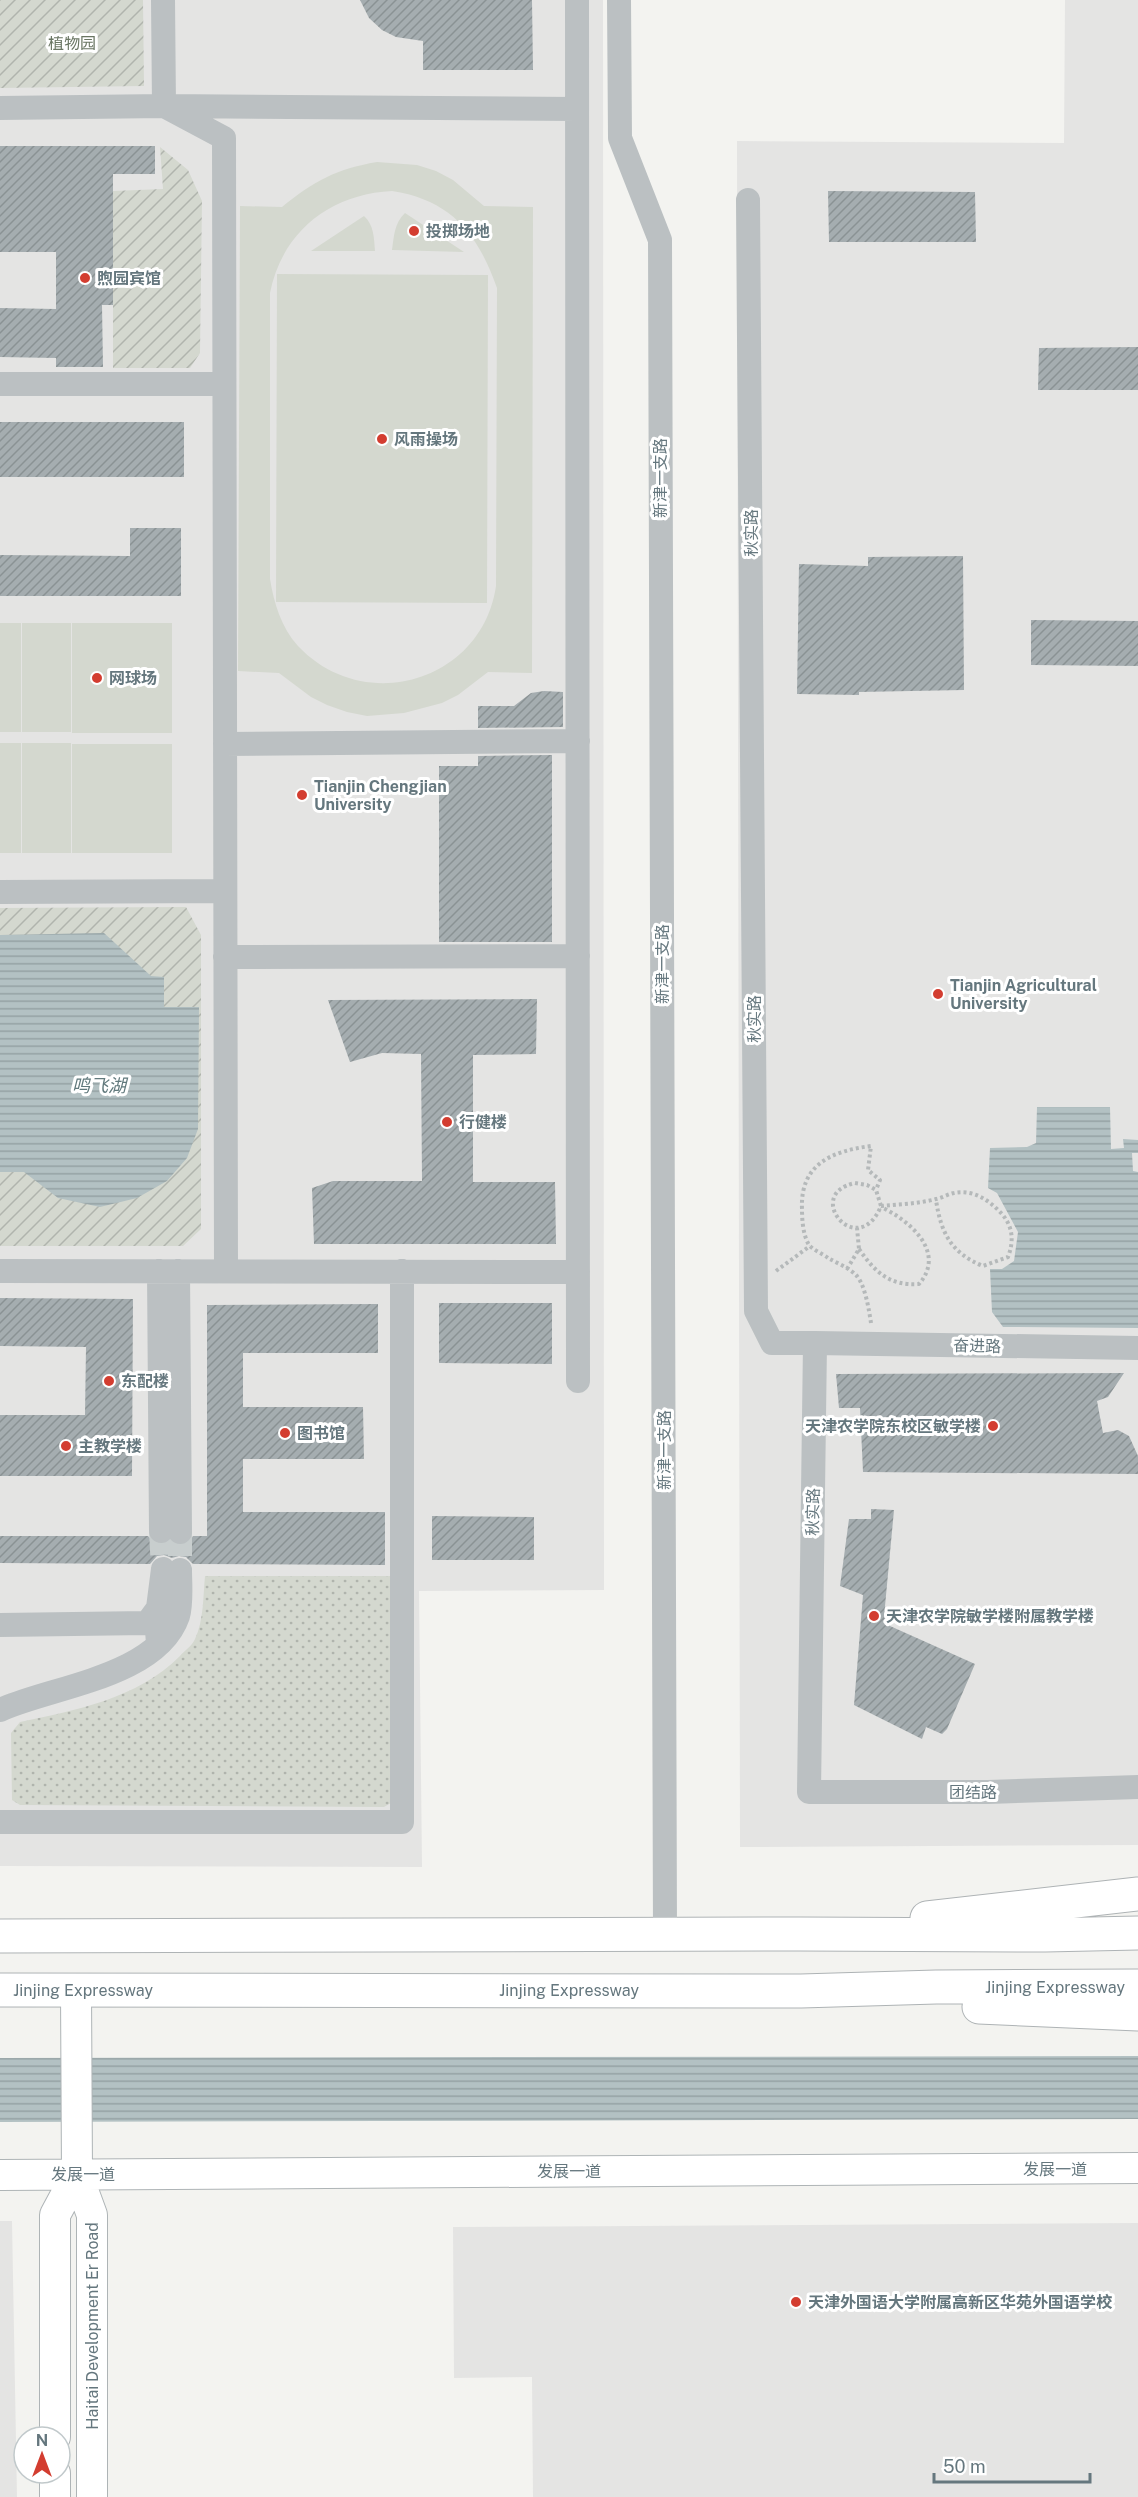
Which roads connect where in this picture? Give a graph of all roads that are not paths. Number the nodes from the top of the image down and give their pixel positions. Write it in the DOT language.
graph roads {
  1 [pos="162,0"];
  2 [pos="577,0"];
  3 [pos="619,0"];
  4 [pos="164,106"];
  5 [pos="0,108"];
  6 [pos="577,109"];
  7 [pos="748,200"];
  8 [pos="0,384"];
  9 [pos="224,384"];
  10 [pos="578,741"];
  11 [pos="225,744"];
  12 [pos="225,891"];
  13 [pos="0,892"];
  14 [pos="578,956"];
  15 [pos="225,957"];
  16 [pos="0,1271"];
  17 [pos="168,1271"];
  18 [pos="226,1271"];
  19 [pos="402,1271"];
  20 [pos="578,1272"];
  21 [pos="815,1343"];
  22 [pos="1138,1348"];
  23 [pos="578,1381"];
  24 [pos="170,1531"];
  25 [pos="147,1623"];
  26 [pos="0,1625"];
  27 [pos="158,1644"];
  28 [pos="0,1710"];
  29 [pos="1138,1787"];
  30 [pos="809,1792"];
  31 [pos="0,1822"];
  32 [pos="1138,1894"];
  33 [pos="1138,1933"];
  34 [pos="800,1934"];
  35 [pos="666,1935"];
  36 [pos="15,1936"];
  37 [pos="1138,1986"];
  38 [pos="15,1990"];
  39 [pos="76,1990"];
  40 [pos="801,1991"];
  41 [pos="1138,2014"];
  42 [pos="1138,2168"];
  43 [pos="77,2174"];
  44 [pos="0,2175"];
  45 [pos="55,2425"];
  46 [pos="92,2497"];
  1 -- 4 [label="street"];
  2 -- 6 [label="street"];
  3 -- 35 [label="street, 新津一支路"];
  4 -- 5 [label="street"];
  4 -- 6 [label="street"];
  4 -- 9 [label="street"];
  6 -- 10 [label="street"];
  7 -- 21 [label="street, 秋实路"];
  8 -- 9 [label="street"];
  9 -- 11 [label="street"];
  10 -- 11 [label="street"];
  10 -- 14 [label="street"];
  11 -- 12 [label="street"];
  12 -- 13 [label="street"];
  12 -- 15 [label="street"];
  14 -- 15 [label="street"];
  14 -- 20 [label="street"];
  15 -- 18 [label="street"];
  16 -- 17 [label="street"];
  17 -- 18 [label="street"];
  17 -- 24 [label="street"];
  18 -- 19 [label="street"];
  19 -- 20 [label="street"];
  19 -- 31 [label="street"];
  20 -- 23 [label="street"];
  21 -- 22 [label="street, 奋进路"];
  21 -- 30 [label="street, 秋实路"];
  25 -- 26 [label="street"];
  25 -- 27 [label="street"];
  25 -- 27 [label="street"];
  27 -- 28 [label="street"];
  29 -- 30 [label="street, 团结路"];
  32 -- 34 [label="highway"];
  33 -- 34 [label="highway"];
  34 -- 35 [label="highway"];
  35 -- 36 [label="highway"];
  36 -- 38 [label="highway"];
  37 -- 40 [label="highway, Jinjing Expressway"];
  38 -- 39 [label="highway, Jinjing Expressway"];
  39 -- 40 [label="highway, Jinjing Expressway"];
  39 -- 43 [label="main road"];
  40 -- 41 [label="highway"];
  42 -- 43 [label="main road, 发展一道"];
  43 -- 44 [label="main road, 发展一道"];
  43 -- 45 [label="main road"];
  43 -- 46 [label="main road, Haitai Development Er Road"];
}
